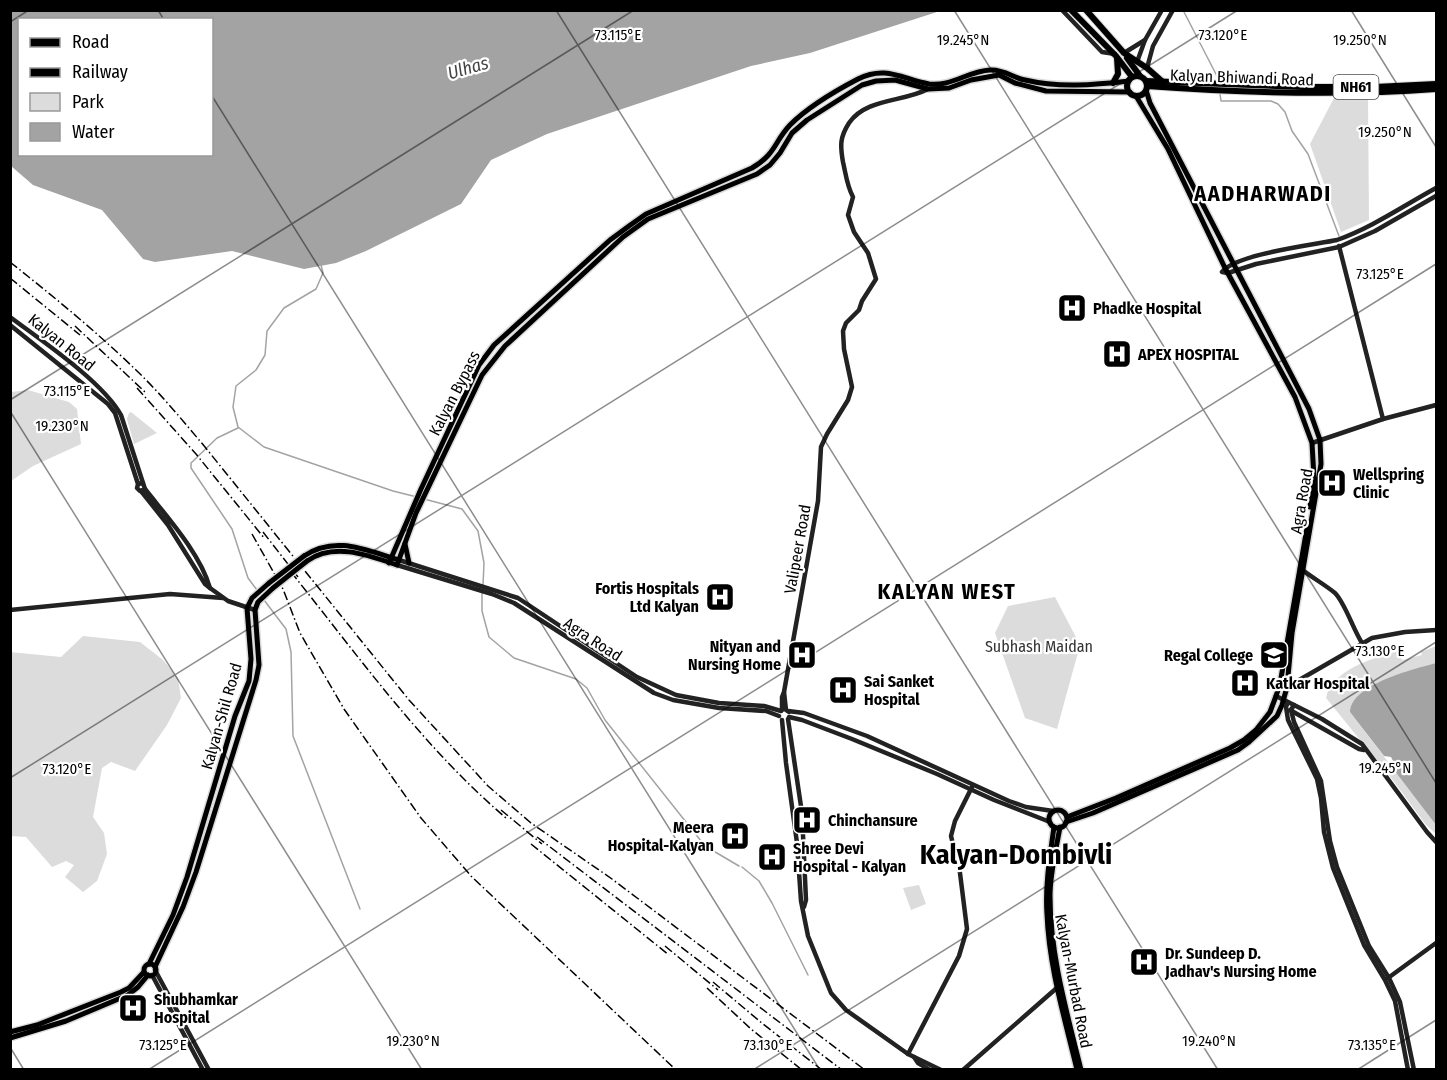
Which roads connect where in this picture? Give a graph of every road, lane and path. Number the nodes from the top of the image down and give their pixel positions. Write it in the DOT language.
graph roads {
  1 [pos="1062,10"];
  2 [pos="1071,10"];
  3 [pos="1086,10"];
  4 [pos="1162,10"];
  5 [pos="1173,10"];
  6 [pos="1145,40"];
  7 [pos="1142,47"];
  8 [pos="1123,51"];
  9 [pos="1152,51"];
  10 [pos="1115,55"];
  11 [pos="1137,62"];
  12 [pos="1147,68"];
  13 [pos="1140,76"];
  14 [pos="1130,79"];
  15 [pos="1113,83"];
  16 [pos="1164,83"];
  17 [pos="1437,84"];
  18 [pos="1146,86"];
  19 [pos="929,87"];
  20 [pos="1212,88"];
  21 [pos="1224,88"];
  22 [pos="1437,89"];
  23 [pos="1133,94"];
  24 [pos="1436,188"];
  25 [pos="1437,196"];
  26 [pos="1337,240"];
  27 [pos="1339,247"];
  28 [pos="1279,251"];
  29 [pos="1281,259"];
  30 [pos="1232,264"];
  31 [pos="1225,271"];
  32 [pos="1236,271"];
  33 [pos="10,317"];
  34 [pos="10,325"];
  35 [pos="1437,405"];
  36 [pos="113,406"];
  37 [pos="1383,419"];
  38 [pos="1320,440"];
  39 [pos="1312,443"];
  40 [pos="413,513"];
  41 [pos="405,542"];
  42 [pos="390,560"];
  43 [pos="398,563"];
  44 [pos="409,563"];
  45 [pos="1301,569"];
  46 [pos="271,586"];
  47 [pos="473,586"];
  48 [pos="493,592"];
  49 [pos="223,598"];
  50 [pos="518,598"];
  51 [pos="515,604"];
  52 [pos="247,608"];
  53 [pos="10,610"];
  54 [pos="255,610"];
  55 [pos="1437,630"];
  56 [pos="1362,643"];
  57 [pos="1287,687"];
  58 [pos="1276,698"];
  59 [pos="1287,705"];
  60 [pos="784,714"];
  61 [pos="971,787"];
  62 [pos="1025,810"];
  63 [pos="1053,811"];
  64 [pos="1066,820"];
  65 [pos="1055,825"];
  66 [pos="1437,842"];
  67 [pos="804,907"];
  68 [pos="1437,943"];
  69 [pos="151,972"];
  70 [pos="1387,979"];
  71 [pos="160,984"];
  72 [pos="1059,986"];
  73 [pos="1398,1005"];
  74 [pos="10,1032"];
  75 [pos="10,1038"];
  76 [pos="908,1054"];
  77 [pos="914,1057"];
  78 [pos="1079,1068"];
  79 [pos="203,1070"];
  80 [pos="209,1070"];
  81 [pos="930,1070"];
  82 [pos="941,1070"];
  83 [pos="963,1070"];
  84 [pos="1408,1070"];
  85 [pos="1414,1070"];
  1 -- 10 [label="main road"];
  2 -- 10 [label="highway"];
  3 -- 8 [label="highway, Kalyan Bhiwandi Road"];
  4 -- 6 [label="main road"];
  5 -- 9 [label="main road"];
  6 -- 7 [label="main road"];
  6 -- 8 [label="main road"];
  7 -- 9 [label="main road"];
  7 -- 11 [label="main road"];
  8 -- 11 [label="highway, Kalyan Bhiwandi Road"];
  8 -- 13 [label="highway"];
  9 -- 12 [label="main road"];
  10 -- 14 [label="highway"];
  10 -- 15 [label="highway"];
  11 -- 12 [label="highway, Kalyan Bhiwandi Road"];
  12 -- 16 [label="highway, Kalyan Bhiwandi Road"];
  13 -- 14 [label="highway"];
  13 -- 18 [label="highway"];
  14 -- 15 [label="main road"];
  14 -- 23 [label="highway"];
  15 -- 19 [label="main road"];
  16 -- 18 [label="highway, Kalyan Bhiwandi Road / NH61"];
  16 -- 20 [label="highway, Kalyan Bhiwandi Road / NH61"];
  17 -- 21 [label="highway, Kalyan Bhiwandi Road / NH61"];
  18 -- 20 [label="highway, Kalyan Bhiwandi Road / NH61"];
  18 -- 23 [label="highway"];
  18 -- 30 [label="main road, Agra Road"];
  19 -- 23 [label="main road"];
  19 -- 40 [label="main road, Kalyan Bypass"];
  19 -- 60 [label="main road, Valipeer Road"];
  20 -- 21 [label="highway, Kalyan Bhiwandi Road / NH61"];
  21 -- 22 [label="highway, Kalyan Bhiwandi Road / NH61"];
  23 -- 31 [label="main road, Agra Road"];
  24 -- 26 [label="main road"];
  25 -- 27 [label="main road"];
  26 -- 27 [label="main road"];
  26 -- 28 [label="main road"];
  27 -- 29 [label="main road"];
  27 -- 37 [label="main road"];
  28 -- 29 [label="main road"];
  28 -- 30 [label="main road"];
  29 -- 32 [label="main road"];
  30 -- 31 [label="main road"];
  30 -- 32 [label="main road, Agra Road"];
  31 -- 32 [label="main road"];
  31 -- 39 [label="main road, Agra Road"];
  32 -- 38 [label="main road, Agra Road"];
  33 -- 36 [label="main road, Kalyan Road"];
  34 -- 36 [label="main road, Kalyan Road"];
  35 -- 37 [label="main road"];
  36 -- 49 [label="main road, Kalyan Road"];
  37 -- 38 [label="main road"];
  38 -- 39 [label="main road"];
  38 -- 45 [label="main road, Agra Road"];
  39 -- 45 [label="main road, Agra Road"];
  40 -- 41 [label="main road, Kalyan Bypass"];
  40 -- 42 [label="main road, Kalyan Bypass"];
  41 -- 43 [label="main road, Kalyan Bypass"];
  41 -- 44 [label="main road"];
  42 -- 43 [label="main road"];
  42 -- 46 [label="main road, bridge"];
  43 -- 44 [label="main road, Agra Road"];
  43 -- 47 [label="main road, Agra Road"];
  44 -- 47 [label="main road, Agra Road"];
  45 -- 56 [label="main road"];
  45 -- 57 [label="main road, Agra Road"];
  45 -- 58 [label="main road, Agra Road"];
  46 -- 52 [label="main road"];
  46 -- 54 [label="main road"];
  47 -- 48 [label="main road, Agra Road"];
  48 -- 50 [label="main road, Agra Road"];
  48 -- 51 [label="main road, Agra Road"];
  49 -- 52 [label="main road, Kalyan Road"];
  49 -- 53 [label="main road"];
  50 -- 51 [label="main road"];
  50 -- 60 [label="main road, Agra Road"];
  51 -- 60 [label="main road, Agra Road"];
  52 -- 54 [label="main road, Kalyan Road"];
  52 -- 69 [label="main road, Kalyan-Shil Road"];
  54 -- 69 [label="main road, Kalyan-Shil Road"];
  55 -- 56 [label="main road"];
  56 -- 57 [label="main road"];
  57 -- 59 [label="main road, Agra Road"];
  58 -- 59 [label="main road"];
  58 -- 64 [label="main road, Agra Road"];
  59 -- 64 [label="main road, Agra Road"];
  59 -- 66 [label="main road"];
  59 -- 70 [label="main road"];
  60 -- 61 [label="main road, Agra Road"];
  60 -- 61 [label="main road, Agra Road"];
  60 -- 67 [label="main road"];
  60 -- 67 [label="main road"];
  61 -- 62 [label="main road, Agra Road"];
  61 -- 76 [label="main road"];
  62 -- 63 [label="main road, Agra Road"];
  62 -- 65 [label="main road, Agra Road"];
  63 -- 64 [label="main road"];
  63 -- 65 [label="main road, Kalyan-Murbad Road"];
  64 -- 65 [label="main road"];
  65 -- 72 [label="main road, Kalyan-Murbad Road"];
  67 -- 76 [label="main road"];
  68 -- 70 [label="main road"];
  69 -- 71 [label="main road"];
  69 -- 74 [label="main road"];
  69 -- 75 [label="main road"];
  70 -- 73 [label="main road"];
  71 -- 79 [label="main road"];
  71 -- 80 [label="main road"];
  72 -- 78 [label="main road, Kalyan-Murbad Road"];
  72 -- 83 [label="main road"];
  73 -- 84 [label="main road"];
  73 -- 85 [label="main road"];
  76 -- 77 [label="main road"];
  77 -- 81 [label="main road"];
  77 -- 82 [label="main road"];
}
